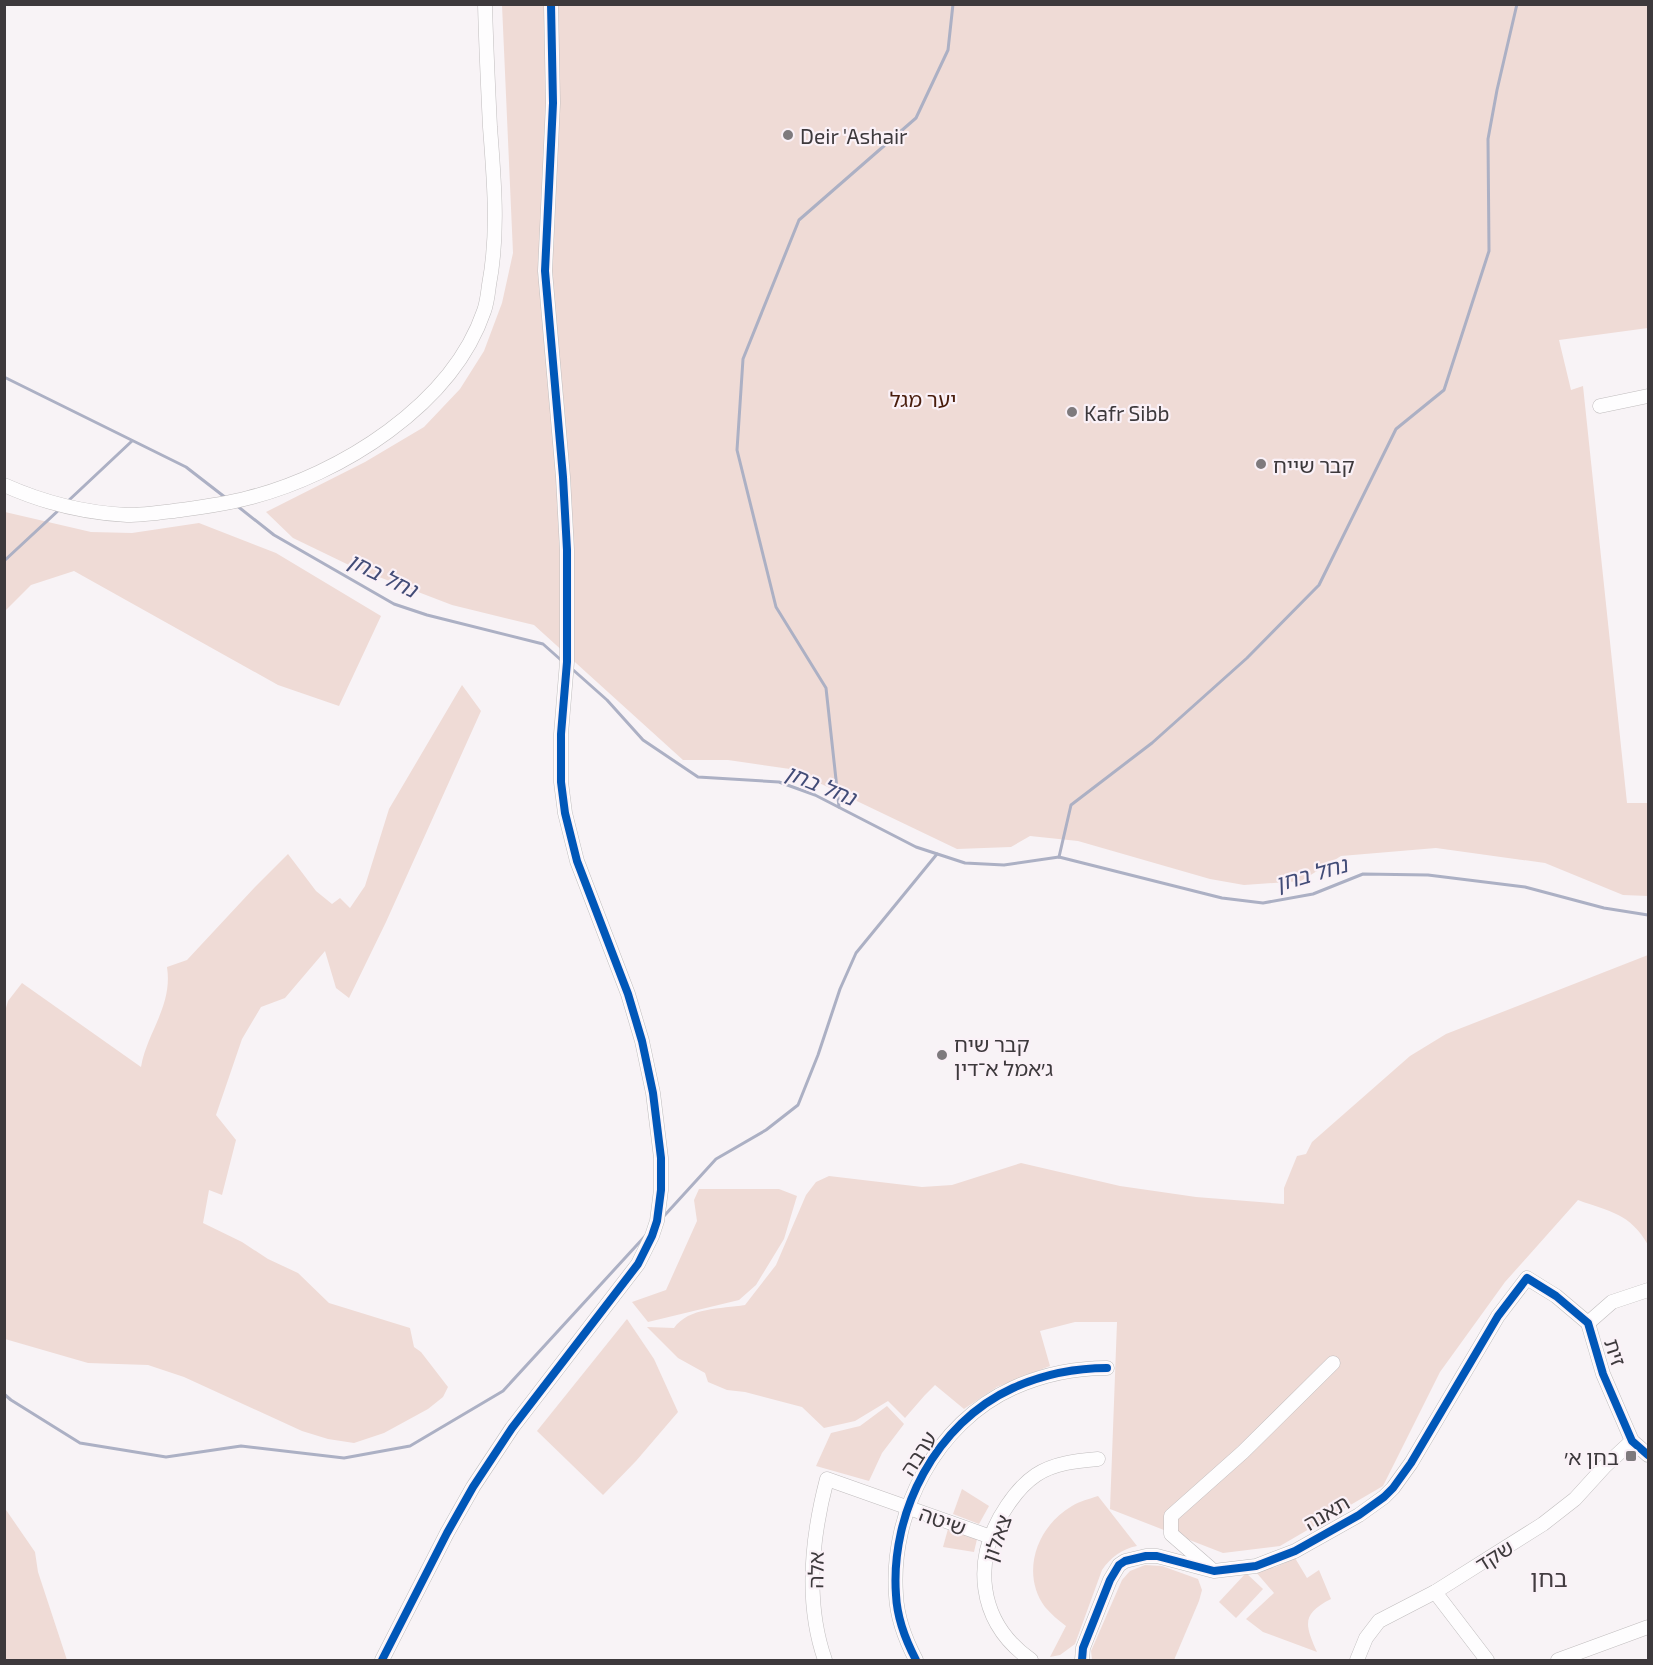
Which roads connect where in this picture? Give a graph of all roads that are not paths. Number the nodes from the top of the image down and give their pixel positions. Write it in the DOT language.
graph roads {
  1 [pos="485,4"];
  2 [pos="551,4"];
  3 [pos="1648,396"];
  4 [pos="1600,406"];
  5 [pos="4,485"];
  6 [pos="1527,1278"];
  7 [pos="1648,1290"];
  8 [pos="1588,1323"];
  9 [pos="1333,1363"];
  10 [pos="1107,1368"];
  11 [pos="1632,1441"];
  12 [pos="1648,1455"];
  13 [pos="1098,1459"];
  14 [pos="828,1479"];
  15 [pos="908,1508"];
  16 [pos="991,1537"];
  17 [pos="1214,1571"];
  18 [pos="1435,1592"];
  19 [pos="1648,1627"];
  20 [pos="1082,1654"];
  21 [pos="382,1660"];
  22 [pos="825,1660"];
  23 [pos="916,1660"];
  24 [pos="1031,1660"];
  25 [pos="1073,1660"];
  26 [pos="1357,1660"];
  27 [pos="1487,1660"];
  28 [pos="1558,1660"];
  1 -- 5 [label="street"];
  2 -- 21 [label="street"];
  3 -- 4 [label="street"];
  6 -- 8 [label="street, זית"];
  6 -- 17 [label="street, תאנה"];
  7 -- 8 [label="street"];
  8 -- 11 [label="street, זית"];
  9 -- 17 [label="street"];
  10 -- 15 [label="street, ערבה"];
  11 -- 12 [label="street, זית"];
  11 -- 18 [label="street, שקד"];
  13 -- 16 [label="street, צאלון"];
  14 -- 15 [label="street, שיטה"];
  14 -- 22 [label="street, אלה"];
  15 -- 16 [label="street, שיטה"];
  15 -- 23 [label="street, ערבה"];
  16 -- 24 [label="street, צאלון"];
  17 -- 20 [label="street, תאנה"];
  18 -- 26 [label="street, שקד"];
  18 -- 27 [label="street"];
  19 -- 28 [label="street"];
  20 -- 25 [label="street, תאנה"];
}
